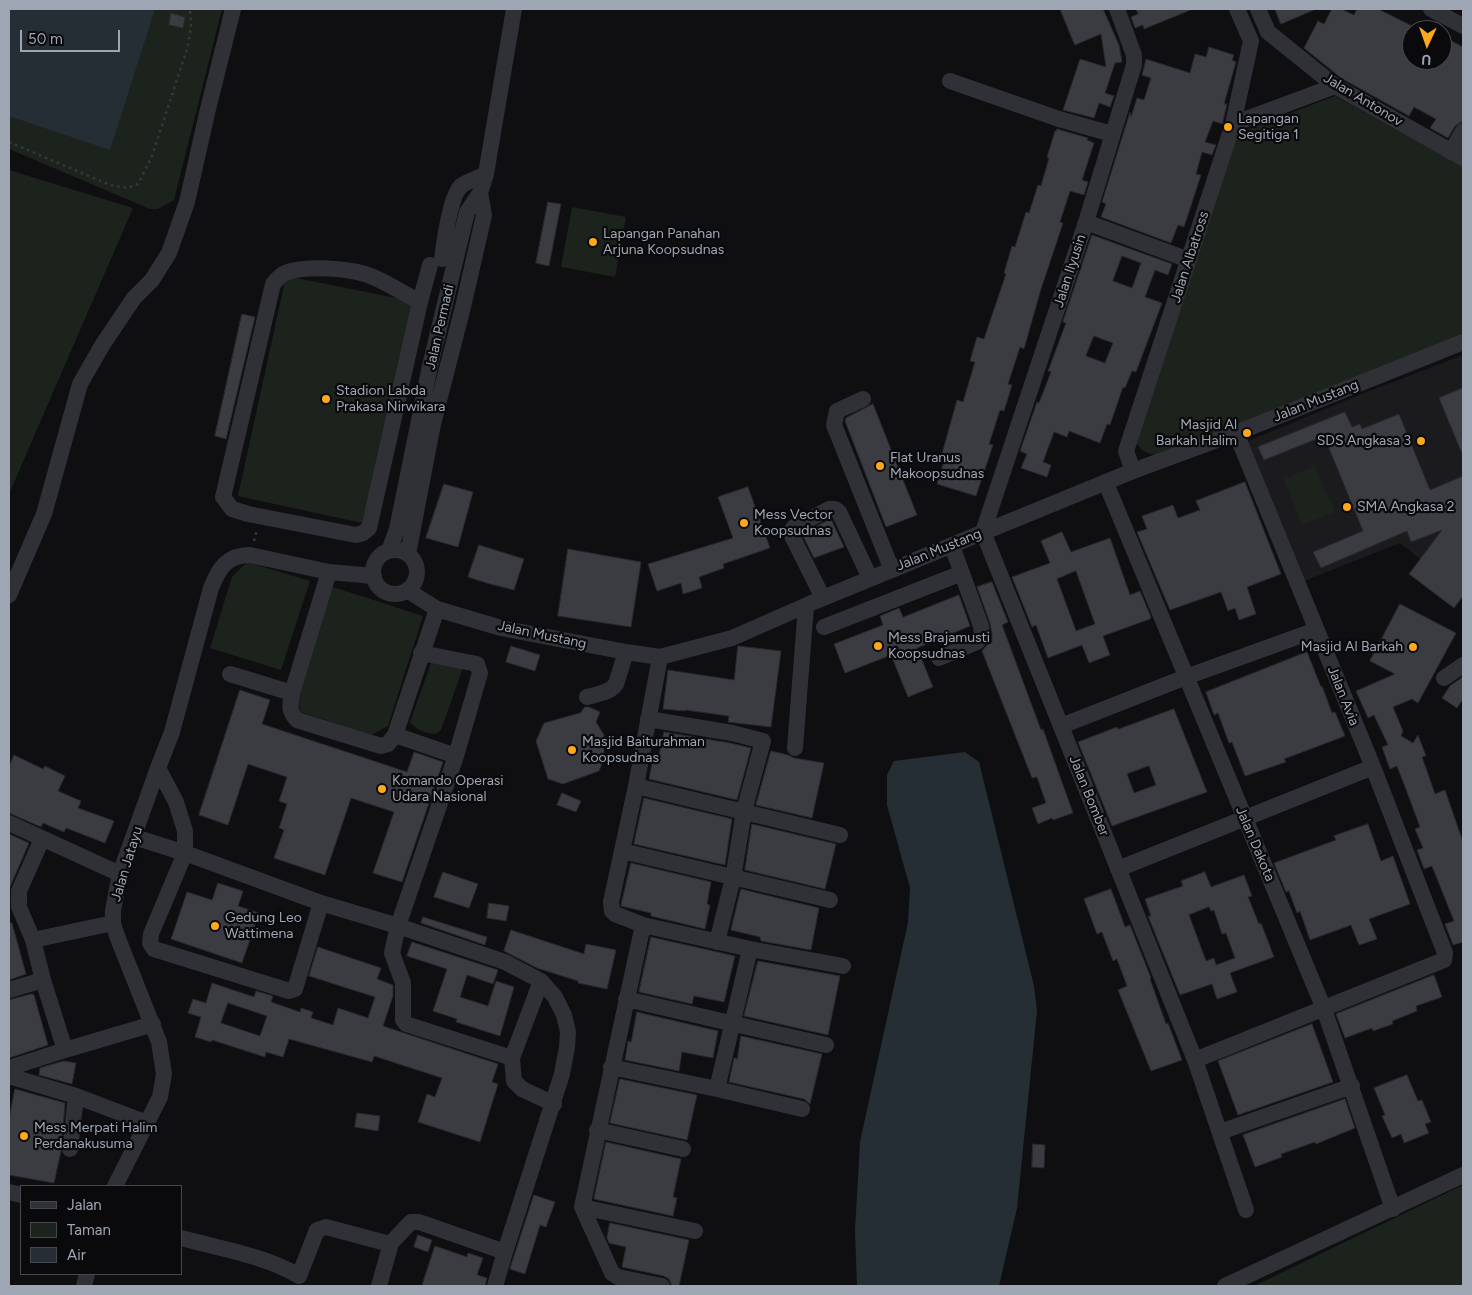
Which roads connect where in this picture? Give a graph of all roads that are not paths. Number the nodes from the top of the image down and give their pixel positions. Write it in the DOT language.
graph roads {
  1 [pos="233,9"];
  2 [pos="514,9"];
  3 [pos="1117,9"];
  4 [pos="1237,9"];
  5 [pos="1258,9"];
  6 [pos="1431,9"];
  7 [pos="1463,26"];
  8 [pos="1268,32"];
  9 [pos="1251,41"];
  10 [pos="950,81"];
  11 [pos="1335,86"];
  12 [pos="1233,124"];
  13 [pos="1463,131"];
  14 [pos="1112,134"];
  15 [pos="1457,155"];
  16 [pos="486,174"];
  17 [pos="480,193"];
  18 [pos="1086,222"];
  19 [pos="1190,260"];
  20 [pos="420,302"];
  21 [pos="1463,342"];
  22 [pos="863,399"];
  23 [pos="1236,433"];
  24 [pos="1133,472"];
  25 [pos="1106,483"];
  26 [pos="984,532"];
  27 [pos="952,546"];
  28 [pos="389,551"];
  29 [pos="408,554"];
  30 [pos="892,570"];
  31 [pos="329,572"];
  32 [pos="962,573"];
  33 [pos="374,576"];
  34 [pos="870,578"];
  35 [pos="407,590"];
  36 [pos="9,595"];
  37 [pos="823,598"];
  38 [pos="806,606"];
  39 [pos="436,609"];
  40 [pos="824,626"];
  41 [pos="1316,630"];
  42 [pos="626,652"];
  43 [pos="421,653"];
  44 [pos="660,657"];
  45 [pos="939,658"];
  46 [pos="1463,665"];
  47 [pos="230,674"];
  48 [pos="1186,677"];
  49 [pos="1444,678"];
  50 [pos="292,693"];
  51 [pos="587,697"];
  52 [pos="648,719"];
  53 [pos="1061,726"];
  54 [pos="395,735"];
  55 [pos="794,748"];
  56 [pos="456,756"];
  57 [pos="1373,767"];
  58 [pos="158,768"];
  59 [pos="636,786"];
  60 [pos="744,811"];
  61 [pos="1244,819"];
  62 [pos="9,823"];
  63 [pos="840,835"];
  64 [pos="134,837"];
  65 [pos="42,839"];
  66 [pos="622,851"];
  67 [pos="184,853"];
  68 [pos="1118,869"];
  69 [pos="120,874"];
  70 [pos="733,878"];
  71 [pos="830,900"];
  72 [pos="321,903"];
  73 [pos="14,908"];
  74 [pos="113,923"];
  75 [pos="643,924"];
  76 [pos="398,926"];
  77 [pos="33,940"];
  78 [pos="717,942"];
  79 [pos="750,948"];
  80 [pos="844,966"];
  81 [pos="43,980"];
  82 [pos="541,981"];
  83 [pos="9,990"];
  84 [pos="626,999"];
  85 [pos="1324,1009"];
  86 [pos="733,1023"];
  87 [pos="153,1024"];
  88 [pos="826,1045"];
  89 [pos="65,1050"];
  90 [pos="512,1058"];
  91 [pos="1195,1060"];
  92 [pos="611,1067"];
  93 [pos="9,1068"];
  94 [pos="9,1076"];
  95 [pos="1352,1086"];
  96 [pos="717,1089"];
  97 [pos="76,1096"];
  98 [pos="554,1104"];
  99 [pos="802,1108"];
  100 [pos="147,1123"];
  101 [pos="598,1130"];
  102 [pos="1220,1132"];
  103 [pos="70,1149"];
  104 [pos="683,1149"];
  105 [pos="1463,1175"];
  106 [pos="116,1185"];
  107 [pos="582,1207"];
  108 [pos="1393,1209"];
  109 [pos="1246,1210"];
  110 [pos="695,1231"];
  111 [pos="182,1238"];
  112 [pos="391,1243"];
  113 [pos="505,1252"];
  114 [pos="297,1281"];
  115 [pos="500,1284"];
  116 [pos="379,1286"];
  117 [pos="662,1286"];
  118 [pos="1225,1286"];
  1 -- 36 [label="street"];
  2 -- 16 [label="street, Jalan Permadi"];
  3 -- 14 [label="street, Jalan Ilyusin"];
  4 -- 9 [label="street"];
  5 -- 8 [label="street"];
  6 -- 7 [label="street"];
  8 -- 9 [label="street"];
  8 -- 11 [label="street, Jalan Antonov"];
  9 -- 12 [label="street, Jalan Albatross"];
  10 -- 14 [label="street"];
  11 -- 12 [label="street"];
  11 -- 15 [label="street, Jalan Antonov"];
  12 -- 19 [label="street, Jalan Albatross"];
  13 -- 15 [label="street"];
  14 -- 18 [label="street, Jalan Ilyusin"];
  16 -- 17 [label="street, Jalan Permadi"];
  16 -- 20 [label="street"];
  17 -- 28 [label="street, Jalan Permadi"];
  17 -- 29 [label="street, Jalan Permadi"];
  18 -- 19 [label="street"];
  18 -- 26 [label="street, Jalan Ilyusin"];
  19 -- 24 [label="street, Jalan Albatross"];
  20 -- 20 [label="street"];
  21 -- 23 [label="street, Jalan Mustang"];
  22 -- 30 [label="street"];
  23 -- 24 [label="street, Jalan Mustang"];
  23 -- 41 [label="street, Jalan Avia"];
  24 -- 25 [label="street, Jalan Mustang"];
  25 -- 26 [label="street, Jalan Mustang"];
  25 -- 48 [label="street, Jalan Dakota"];
  26 -- 27 [label="street, Jalan Mustang"];
  26 -- 53 [label="street, Jalan Bomber"];
  27 -- 30 [label="street, Jalan Mustang"];
  27 -- 32 [label="street"];
  28 -- 29 [label="street"];
  28 -- 33 [label="street"];
  29 -- 35 [label="street"];
  30 -- 34 [label="street, Jalan Mustang"];
  31 -- 33 [label="street"];
  31 -- 50 [label="street"];
  31 -- 58 [label="street, Jalan Jatayu"];
  32 -- 40 [label="street"];
  32 -- 45 [label="street"];
  33 -- 35 [label="street"];
  34 -- 37 [label="street, Jalan Mustang"];
  34 -- 37 [label="street"];
  35 -- 39 [label="street, Jalan Mustang"];
  37 -- 38 [label="street, Jalan Mustang"];
  38 -- 44 [label="street, Jalan Mustang"];
  38 -- 55 [label="street"];
  39 -- 42 [label="street, Jalan Mustang"];
  39 -- 43 [label="street"];
  41 -- 48 [label="street"];
  41 -- 57 [label="street, Jalan Avia"];
  42 -- 44 [label="street, Jalan Mustang"];
  42 -- 51 [label="street"];
  43 -- 54 [label="street"];
  43 -- 56 [label="street"];
  44 -- 52 [label="street"];
  46 -- 49 [label="street"];
  47 -- 50 [label="street"];
  48 -- 53 [label="street"];
  48 -- 61 [label="street, Jalan Dakota"];
  50 -- 54 [label="street"];
  52 -- 59 [label="street"];
  52 -- 60 [label="street"];
  53 -- 68 [label="street, Jalan Bomber"];
  54 -- 56 [label="street"];
  56 -- 76 [label="street"];
  57 -- 61 [label="street"];
  57 -- 85 [label="street, Jalan Avia"];
  58 -- 64 [label="street, Jalan Jatayu"];
  58 -- 67 [label="street"];
  59 -- 60 [label="street"];
  59 -- 66 [label="street"];
  60 -- 63 [label="street"];
  60 -- 70 [label="street"];
  61 -- 68 [label="street"];
  61 -- 85 [label="street, Jalan Dakota"];
  62 -- 65 [label="street"];
  64 -- 67 [label="street"];
  64 -- 69 [label="street, Jalan Jatayu"];
  65 -- 69 [label="street"];
  65 -- 73 [label="street"];
  66 -- 70 [label="street"];
  66 -- 75 [label="street"];
  67 -- 72 [label="street"];
  67 -- 72 [label="street"];
  68 -- 91 [label="street, Jalan Bomber"];
  69 -- 74 [label="street, Jalan Jatayu"];
  70 -- 71 [label="street"];
  70 -- 78 [label="street"];
  72 -- 76 [label="street"];
  73 -- 77 [label="street"];
  74 -- 77 [label="street"];
  74 -- 87 [label="street, Jalan Jatayu"];
  75 -- 78 [label="street"];
  75 -- 84 [label="street"];
  76 -- 82 [label="street"];
  76 -- 90 [label="street"];
  77 -- 81 [label="street"];
  78 -- 79 [label="street"];
  79 -- 80 [label="street"];
  79 -- 86 [label="street"];
  81 -- 83 [label="street"];
  81 -- 89 [label="street"];
  82 -- 90 [label="street"];
  82 -- 98 [label="street"];
  84 -- 86 [label="street"];
  84 -- 92 [label="street"];
  85 -- 91 [label="street"];
  85 -- 95 [label="street, Jalan Dakota"];
  86 -- 88 [label="street"];
  86 -- 96 [label="street"];
  87 -- 89 [label="street"];
  87 -- 100 [label="street, Jalan Jatayu"];
  89 -- 93 [label="street"];
  90 -- 98 [label="street"];
  91 -- 102 [label="street, Jalan Bomber"];
  92 -- 96 [label="street"];
  92 -- 101 [label="street"];
  94 -- 97 [label="street"];
  95 -- 102 [label="street"];
  95 -- 108 [label="street, Jalan Dakota"];
  96 -- 99 [label="street"];
  97 -- 100 [label="street"];
  97 -- 103 [label="street"];
  98 -- 113 [label="street"];
  100 -- 106 [label="street, Jalan Jatayu"];
  101 -- 104 [label="street"];
  101 -- 107 [label="street"];
  102 -- 109 [label="street, Jalan Bomber"];
  105 -- 108 [label="street"];
  107 -- 110 [label="street"];
  107 -- 117 [label="street"];
  108 -- 118 [label="street"];
  111 -- 114 [label="street"];
  112 -- 113 [label="street"];
  112 -- 114 [label="street"];
  112 -- 116 [label="street"];
  113 -- 115 [label="street"];
}
